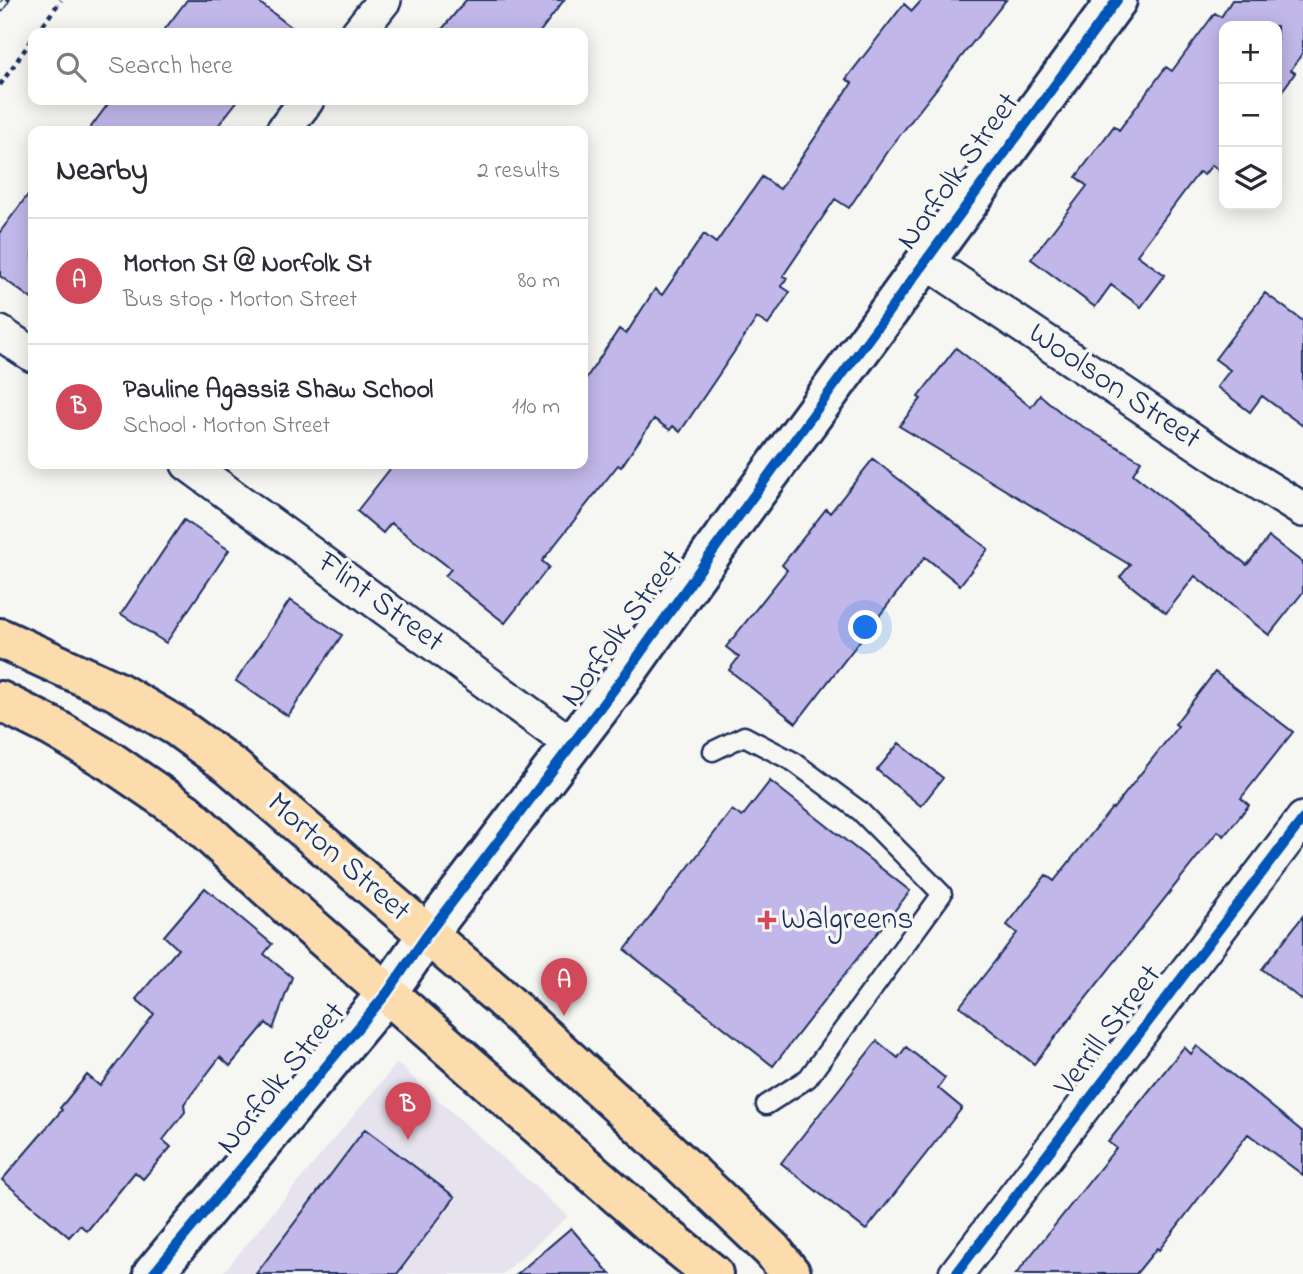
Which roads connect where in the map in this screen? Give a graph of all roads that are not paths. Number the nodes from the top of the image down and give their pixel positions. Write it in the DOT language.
graph roads {
  1 [pos="384,0"];
  2 [pos="1117,0"];
  3 [pos="362,28"];
  4 [pos="303,105"];
  5 [pos="287,126"];
  6 [pos="927,262"];
  7 [pos="0,333"];
  8 [pos="28,352"];
  9 [pos="195,469"];
  10 [pos="1303,510"];
  11 [pos="0,638"];
  12 [pos="0,701"];
  13 [pos="571,744"];
  14 [pos="713,751"];
  15 [pos="1303,819"];
  16 [pos="426,935"];
  17 [pos="387,993"];
  18 [pos="766,1105"];
  19 [pos="153,1274"];
  20 [pos="713,1274"];
  21 [pos="791,1274"];
  22 [pos="956,1274"];
  1 -- 3 [label="street"];
  2 -- 6 [label="main road, Norfolk Street"];
  4 -- 5 [label="street"];
  6 -- 10 [label="street, Woolson Street"];
  6 -- 13 [label="main road, Norfolk Street"];
  7 -- 8 [label="street"];
  9 -- 13 [label="street, Flint Street"];
  11 -- 16 [label="highway, Morton Street"];
  12 -- 17 [label="highway"];
  13 -- 16 [label="main road, Norfolk Street"];
  14 -- 18 [label="lane"];
  15 -- 22 [label="street, Verrill Street"];
  16 -- 17 [label="main road, Norfolk Street"];
  16 -- 21 [label="highway, Morton Street"];
  17 -- 19 [label="main road, Norfolk Street"];
  17 -- 20 [label="highway"];
}
